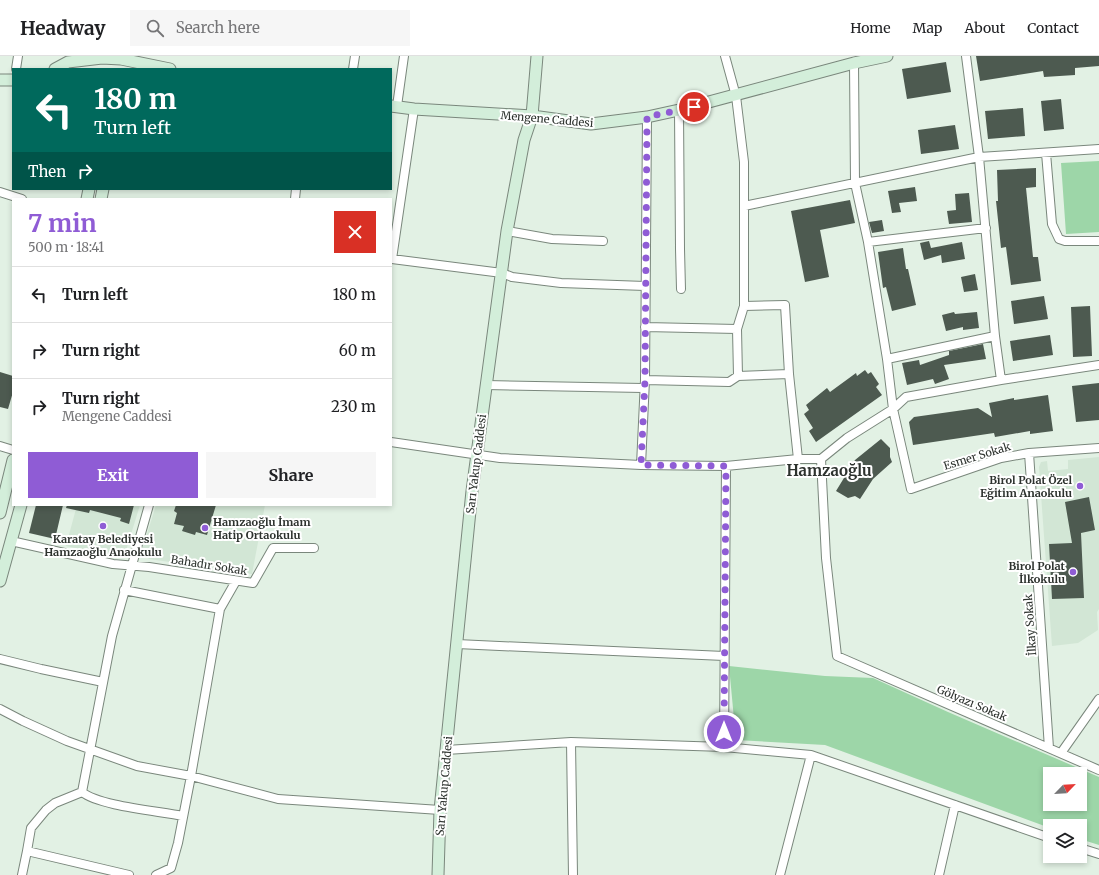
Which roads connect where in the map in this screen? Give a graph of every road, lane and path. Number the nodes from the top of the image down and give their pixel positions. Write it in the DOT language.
graph roads {
  1 [pos="18,56"];
  2 [pos="152,56"];
  3 [pos="355,56"];
  4 [pos="404,56"];
  5 [pos="537,56"];
  6 [pos="725,56"];
  7 [pos="887,56"];
  8 [pos="966,56"];
  9 [pos="865,58"];
  10 [pos="72,59"];
  11 [pos="120,61"];
  12 [pos="135,62"];
  13 [pos="854,63"];
  14 [pos="16,68"];
  15 [pos="57,68"];
  16 [pos="168,68"];
  17 [pos="353,68"];
  18 [pos="0,80"];
  19 [pos="12,80"];
  20 [pos="736,96"];
  21 [pos="394,106"];
  22 [pos="414,109"];
  23 [pos="679,110"];
  24 [pos="532,116"];
  25 [pos="647,117"];
  26 [pos="1099,149"];
  27 [pos="1046,153"];
  28 [pos="980,157"];
  29 [pos="855,183"];
  30 [pos="0,192"];
  31 [pos="19,198"];
  32 [pos="744,206"];
  33 [pos="986,228"];
  34 [pos="507,231"];
  35 [pos="1099,241"];
  36 [pos="603,242"];
  37 [pos="868,242"];
  38 [pos="502,273"];
  39 [pos="645,286"];
  40 [pos="681,289"];
  41 [pos="744,306"];
  42 [pos="645,327"];
  43 [pos="737,329"];
  44 [pos="995,336"];
  45 [pos="887,359"];
  46 [pos="1099,365"];
  47 [pos="789,374"];
  48 [pos="738,376"];
  49 [pos="645,380"];
  50 [pos="1001,380"];
  51 [pos="486,386"];
  52 [pos="643,388"];
  53 [pos="893,409"];
  54 [pos="392,442"];
  55 [pos="0,446"];
  56 [pos="1099,448"];
  57 [pos="12,450"];
  58 [pos="1030,453"];
  59 [pos="477,455"];
  60 [pos="798,459"];
  61 [pos="820,459"];
  62 [pos="12,464"];
  63 [pos="641,465"];
  64 [pos="726,466"];
  65 [pos="21,506"];
  66 [pos="149,506"];
  67 [pos="0,513"];
  68 [pos="11,541"];
  69 [pos="314,548"];
  70 [pos="132,566"];
  71 [pos="0,581"];
  72 [pos="236,581"];
  73 [pos="124,590"];
  74 [pos="220,609"];
  75 [pos="457,644"];
  76 [pos="724,656"];
  77 [pos="0,659"];
  78 [pos="103,682"];
  79 [pos="1099,699"];
  80 [pos="0,709"];
  81 [pos="570,742"];
  82 [pos="724,747"];
  83 [pos="1049,748"];
  84 [pos="91,749"];
  85 [pos="446,750"];
  86 [pos="1061,753"];
  87 [pos="811,755"];
  88 [pos="1099,770"];
  89 [pos="191,776"];
  90 [pos="82,792"];
  91 [pos="955,805"];
  92 [pos="440,810"];
  93 [pos="183,816"];
  94 [pos="1043,836"];
  95 [pos="1087,850"];
  96 [pos="27,851"];
  97 [pos="1099,854"];
  98 [pos="22,875"];
  99 [pos="129,875"];
  100 [pos="156,875"];
  101 [pos="438,875"];
  102 [pos="573,875"];
  103 [pos="780,875"];
  104 [pos="939,875"];
  1 -- 14 [label="street"];
  2 -- 16 [label="street"];
  3 -- 17 [label="street"];
  4 -- 21 [label="street"];
  5 -- 24 [label="street, Sarı Yakup Caddesi"];
  6 -- 20 [label="street"];
  7 -- 9 [label="street, Mengene Caddesi"];
  8 -- 28 [label="street"];
  9 -- 13 [label="street, Mengene Caddesi"];
  10 -- 11 [label="street"];
  10 -- 15 [label="street"];
  11 -- 12 [label="street"];
  12 -- 16 [label="street"];
  13 -- 20 [label="street, Mengene Caddesi"];
  13 -- 29 [label="street"];
  18 -- 19 [label="street"];
  20 -- 23 [label="street, Mengene Caddesi"];
  20 -- 32 [label="street"];
  21 -- 22 [label="street, Mengene Caddesi"];
  22 -- 24 [label="street, Mengene Caddesi"];
  22 -- 38 [label="street"];
  23 -- 25 [label="street, Mengene Caddesi"];
  23 -- 40 [label="street"];
  24 -- 25 [label="street, Mengene Caddesi"];
  24 -- 34 [label="street, Sarı Yakup Caddesi"];
  25 -- 39 [label="street"];
  26 -- 27 [label="street"];
  27 -- 28 [label="street"];
  27 -- 35 [label="street"];
  28 -- 29 [label="street"];
  28 -- 33 [label="street"];
  29 -- 32 [label="street"];
  29 -- 37 [label="street"];
  30 -- 31 [label="street"];
  32 -- 41 [label="street"];
  33 -- 37 [label="street"];
  33 -- 44 [label="street"];
  34 -- 36 [label="street"];
  34 -- 38 [label="street, Sarı Yakup Caddesi"];
  37 -- 45 [label="street"];
  38 -- 39 [label="street"];
  38 -- 51 [label="street, Sarı Yakup Caddesi"];
  39 -- 42 [label="street"];
  41 -- 43 [label="street"];
  41 -- 47 [label="street"];
  42 -- 43 [label="street"];
  42 -- 49 [label="street"];
  43 -- 48 [label="street"];
  44 -- 45 [label="street"];
  44 -- 50 [label="street"];
  45 -- 53 [label="street"];
  46 -- 50 [label="street"];
  47 -- 48 [label="street"];
  47 -- 60 [label="street"];
  48 -- 49 [label="street"];
  49 -- 52 [label="street"];
  50 -- 53 [label="street"];
  51 -- 52 [label="street"];
  51 -- 59 [label="street, Sarı Yakup Caddesi"];
  52 -- 63 [label="street"];
  53 -- 58 [label="street, Esmer Sokak"];
  53 -- 61 [label="street"];
  54 -- 59 [label="street"];
  55 -- 57 [label="street"];
  56 -- 58 [label="street, Esmer Sokak"];
  58 -- 83 [label="street, İlkay Sokak"];
  59 -- 63 [label="street"];
  59 -- 75 [label="street, Sarı Yakup Caddesi"];
  60 -- 61 [label="street"];
  60 -- 64 [label="street"];
  61 -- 83 [label="street, Gölyazı Sokak"];
  62 -- 67 [label="street"];
  63 -- 64 [label="street"];
  64 -- 76 [label="street"];
  65 -- 68 [label="street"];
  66 -- 70 [label="street"];
  68 -- 70 [label="street, Bahadır Sokak"];
  68 -- 71 [label="street"];
  69 -- 72 [label="street, Bahadır Sokak"];
  70 -- 72 [label="street, Bahadır Sokak"];
  70 -- 73 [label="street"];
  72 -- 74 [label="street"];
  73 -- 74 [label="street"];
  73 -- 78 [label="street"];
  74 -- 89 [label="street"];
  75 -- 76 [label="street"];
  75 -- 85 [label="street, Sarı Yakup Caddesi"];
  76 -- 82 [label="street"];
  77 -- 78 [label="street"];
  78 -- 84 [label="street"];
  79 -- 86 [label="street"];
  80 -- 84 [label="street"];
  81 -- 82 [label="street"];
  81 -- 85 [label="street"];
  81 -- 102 [label="street"];
  82 -- 87 [label="street"];
  83 -- 86 [label="street, Gölyazı Sokak"];
  84 -- 89 [label="street"];
  84 -- 90 [label="street"];
  85 -- 92 [label="street, Sarı Yakup Caddesi"];
  86 -- 88 [label="street, Gölyazı Sokak"];
  87 -- 91 [label="street"];
  87 -- 103 [label="street"];
  89 -- 92 [label="street"];
  89 -- 93 [label="street"];
  90 -- 93 [label="street"];
  90 -- 96 [label="street"];
  91 -- 94 [label="street"];
  91 -- 104 [label="street"];
  92 -- 101 [label="street, Sarı Yakup Caddesi"];
  93 -- 100 [label="street"];
  95 -- 97 [label="street"];
  96 -- 98 [label="street"];
  96 -- 99 [label="street"];
}
